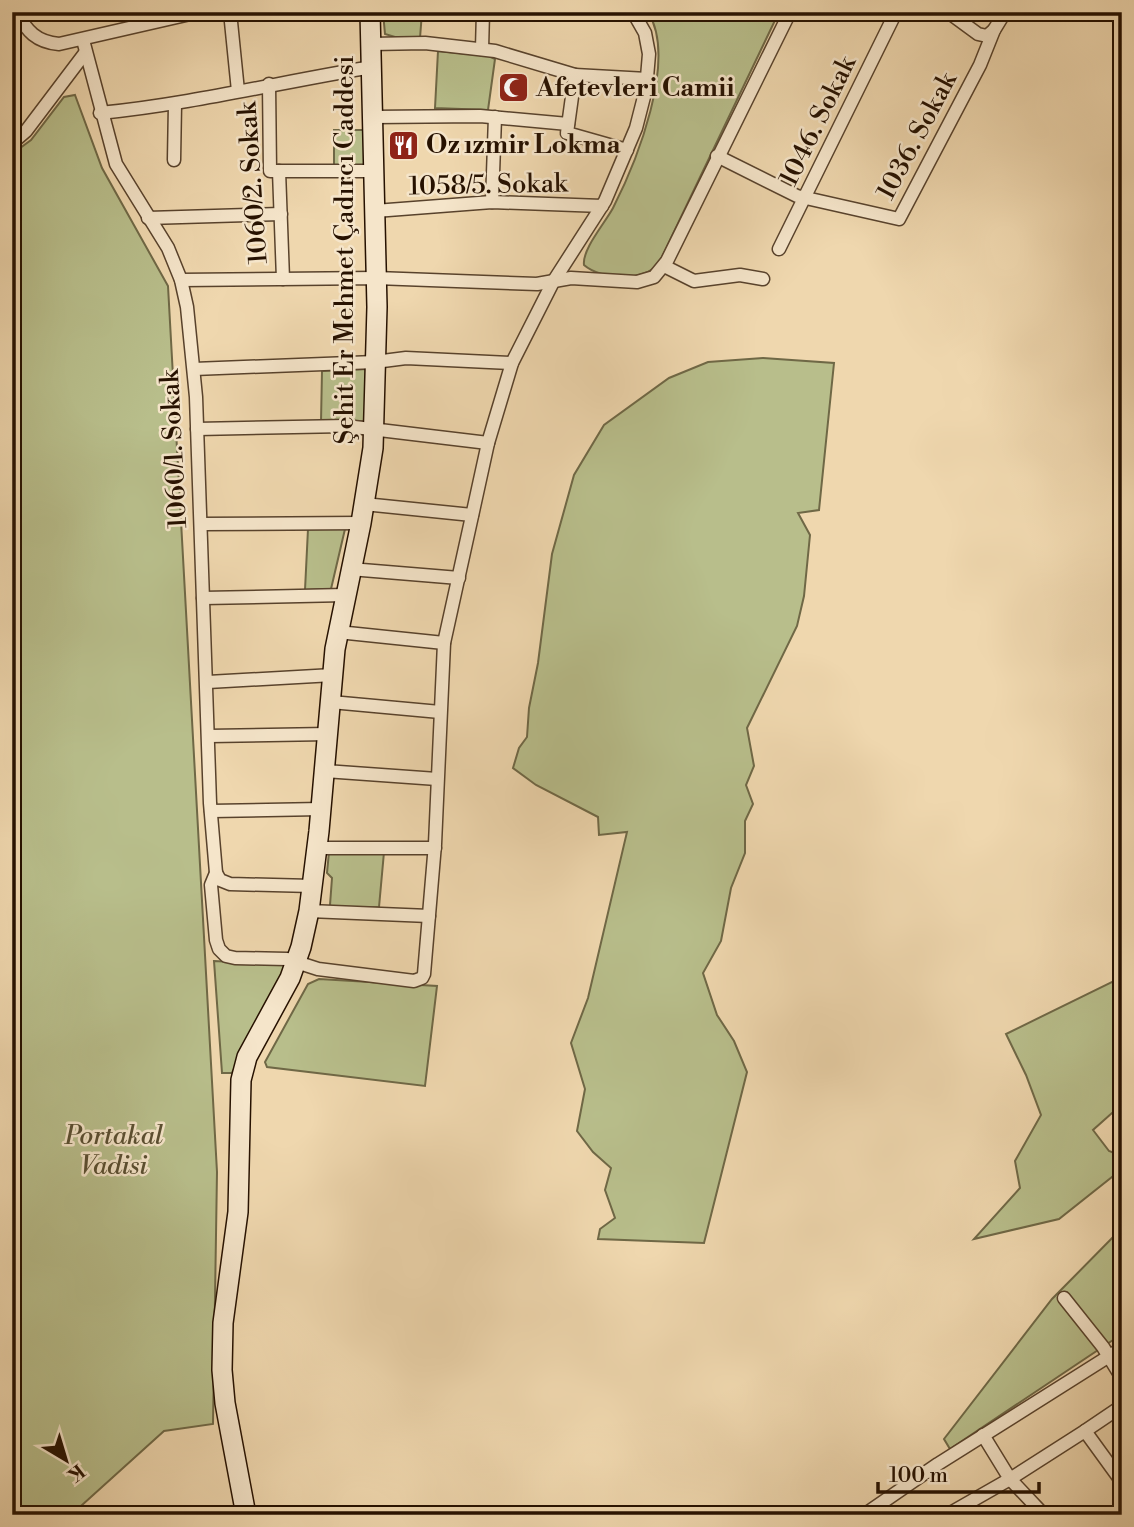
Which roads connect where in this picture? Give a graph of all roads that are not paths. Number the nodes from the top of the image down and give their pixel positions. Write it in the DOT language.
graph roads {
  1 [pos="16,12"];
  2 [pos="200,12"];
  3 [pos="230,12"];
  4 [pos="370,12"];
  5 [pos="483,12"];
  6 [pos="633,12"];
  7 [pos="790,12"];
  8 [pos="896,12"];
  9 [pos="948,12"];
  10 [pos="1005,12"];
  11 [pos="994,30"];
  12 [pos="83,40"];
  13 [pos="371,44"];
  14 [pos="482,49"];
  15 [pos="85,53"];
  16 [pos="372,67"];
  17 [pos="575,75"];
  18 [pos="647,79"];
  19 [pos="269,84"];
  20 [pos="238,91"];
  21 [pos="175,104"];
  22 [pos="100,113"];
  23 [pos="373,117"];
  24 [pos="495,117"];
  25 [pos="568,124"];
  26 [pos="12,143"];
  27 [pos="627,150"];
  28 [pos="717,156"];
  29 [pos="174,160"];
  30 [pos="279,171"];
  31 [pos="374,171"];
  32 [pos="805,198"];
  33 [pos="492,202"];
  34 [pos="602,206"];
  35 [pos="374,211"];
  36 [pos="281,214"];
  37 [pos="148,218"];
  38 [pos="779,249"];
  39 [pos="664,266"];
  40 [pos="376,278"];
  41 [pos="181,279"];
  42 [pos="283,279"];
  43 [pos="763,279"];
  44 [pos="553,282"];
  45 [pos="375,362"];
  46 [pos="512,363"];
  47 [pos="194,369"];
  48 [pos="197,429"];
  49 [pos="375,429"];
  50 [pos="488,443"];
  51 [pos="362,514"];
  52 [pos="472,515"];
  53 [pos="201,524"];
  54 [pos="351,569"];
  55 [pos="459,578"];
  56 [pos="345,595"];
  57 [pos="203,598"];
  58 [pos="338,632"];
  59 [pos="444,643"];
  60 [pos="333,675"];
  61 [pos="208,682"];
  62 [pos="331,702"];
  63 [pos="440,712"];
  64 [pos="328,734"];
  65 [pos="209,736"];
  66 [pos="324,771"];
  67 [pos="438,779"];
  68 [pos="321,809"];
  69 [pos="211,811"];
  70 [pos="317,848"];
  71 [pos="435,848"];
  72 [pos="216,873"];
  73 [pos="313,886"];
  74 [pos="309,911"];
  75 [pos="429,916"];
  76 [pos="295,963"];
  77 [pos="1064,1298"];
  78 [pos="1122,1348"];
  79 [pos="1108,1357"];
  80 [pos="1122,1378"];
  81 [pos="1122,1406"];
  82 [pos="1085,1432"];
  83 [pos="983,1435"];
  84 [pos="1119,1474"];
  85 [pos="1010,1479"];
  86 [pos="1036,1513"];
  87 [pos="246,1515"];
  88 [pos="864,1515"];
  89 [pos="947,1515"];
  1 -- 12 [label="street"];
  2 -- 12 [label="street"];
  3 -- 20 [label="street, 1060/2. Sokak"];
  4 -- 13 [label="main road, Şehit Er Mehmet Çadırcı Caddesi"];
  5 -- 14 [label="street"];
  6 -- 18 [label="street"];
  7 -- 28 [label="street"];
  8 -- 32 [label="street, 1046. Sokak"];
  9 -- 11 [label="street"];
  10 -- 11 [label="street, 1036. Sokak"];
  11 -- 32 [label="street, 1036. Sokak"];
  12 -- 15 [label="street, 1060/1. Sokak"];
  13 -- 14 [label="street"];
  13 -- 16 [label="main road, Şehit Er Mehmet Çadırcı Caddesi"];
  14 -- 17 [label="street"];
  15 -- 22 [label="street, 1060/1. Sokak"];
  15 -- 26 [label="street"];
  16 -- 19 [label="street"];
  16 -- 23 [label="main road, Şehit Er Mehmet Çadırcı Caddesi"];
  17 -- 18 [label="street"];
  17 -- 25 [label="street"];
  18 -- 27 [label="street"];
  19 -- 20 [label="street"];
  19 -- 30 [label="street, 1060/2. Sokak"];
  20 -- 21 [label="street"];
  21 -- 22 [label="street"];
  21 -- 29 [label="street"];
  22 -- 37 [label="street, 1060/1. Sokak"];
  23 -- 24 [label="street"];
  23 -- 31 [label="main road, Şehit Er Mehmet Çadırcı Caddesi"];
  24 -- 25 [label="street"];
  24 -- 33 [label="street"];
  25 -- 27 [label="street"];
  27 -- 34 [label="street"];
  28 -- 32 [label="street, 1036. Sokak"];
  28 -- 39 [label="street"];
  30 -- 31 [label="street"];
  30 -- 36 [label="street, 1060/2. Sokak"];
  31 -- 35 [label="main road, Şehit Er Mehmet Çadırcı Caddesi"];
  32 -- 38 [label="street, 1046. Sokak"];
  33 -- 34 [label="street, 1058/5. Sokak"];
  33 -- 35 [label="street, 1058/5. Sokak"];
  34 -- 44 [label="street"];
  35 -- 40 [label="main road, Şehit Er Mehmet Çadırcı Caddesi"];
  36 -- 37 [label="street"];
  36 -- 42 [label="street, 1060/2. Sokak"];
  37 -- 41 [label="street, 1060/1. Sokak"];
  39 -- 43 [label="street"];
  39 -- 44 [label="street"];
  40 -- 42 [label="street"];
  40 -- 44 [label="street"];
  40 -- 45 [label="main road, Şehit Er Mehmet Çadırcı Caddesi"];
  41 -- 42 [label="street"];
  41 -- 47 [label="street, 1060/1. Sokak"];
  44 -- 46 [label="street"];
  45 -- 46 [label="street"];
  45 -- 47 [label="street"];
  45 -- 49 [label="main road, Şehit Er Mehmet Çadırcı Caddesi"];
  46 -- 50 [label="street"];
  47 -- 48 [label="street, 1060/1. Sokak"];
  48 -- 49 [label="street"];
  48 -- 53 [label="street, 1060/1. Sokak"];
  49 -- 50 [label="street"];
  49 -- 51 [label="main road, Şehit Er Mehmet Çadırcı Caddesi"];
  50 -- 52 [label="street"];
  51 -- 52 [label="street"];
  51 -- 53 [label="street"];
  51 -- 54 [label="main road, Şehit Er Mehmet Çadırcı Caddesi"];
  52 -- 55 [label="street"];
  53 -- 57 [label="street, 1060/1. Sokak"];
  54 -- 55 [label="street"];
  54 -- 56 [label="main road, Şehit Er Mehmet Çadırcı Caddesi"];
  55 -- 59 [label="street"];
  56 -- 57 [label="street"];
  56 -- 58 [label="main road, Şehit Er Mehmet Çadırcı Caddesi"];
  57 -- 61 [label="street, 1060/1. Sokak"];
  58 -- 59 [label="street"];
  58 -- 60 [label="main road, Şehit Er Mehmet Çadırcı Caddesi"];
  59 -- 63 [label="street"];
  60 -- 61 [label="street"];
  60 -- 62 [label="main road, Şehit Er Mehmet Çadırcı Caddesi"];
  61 -- 65 [label="street, 1060/1. Sokak"];
  62 -- 63 [label="street"];
  62 -- 64 [label="main road, Şehit Er Mehmet Çadırcı Caddesi"];
  63 -- 67 [label="street"];
  64 -- 65 [label="street"];
  64 -- 66 [label="main road, Şehit Er Mehmet Çadırcı Caddesi"];
  65 -- 69 [label="street, 1060/1. Sokak"];
  66 -- 67 [label="street"];
  66 -- 68 [label="main road, Şehit Er Mehmet Çadırcı Caddesi"];
  67 -- 71 [label="street"];
  68 -- 69 [label="street"];
  68 -- 70 [label="main road, Şehit Er Mehmet Çadırcı Caddesi"];
  69 -- 72 [label="street, 1060/1. Sokak"];
  70 -- 71 [label="street"];
  70 -- 73 [label="main road, Şehit Er Mehmet Çadırcı Caddesi"];
  71 -- 75 [label="street"];
  72 -- 73 [label="street"];
  72 -- 76 [label="street, 1060/1. Sokak"];
  73 -- 74 [label="main road, Şehit Er Mehmet Çadırcı Caddesi"];
  74 -- 75 [label="street"];
  74 -- 76 [label="main road, Şehit Er Mehmet Çadırcı Caddesi"];
  75 -- 76 [label="street"];
  76 -- 87 [label="main road, Şehit Er Mehmet Çadırcı Caddesi"];
  77 -- 79 [label="street"];
  78 -- 79 [label="street"];
  79 -- 80 [label="street"];
  79 -- 83 [label="street"];
  81 -- 82 [label="street"];
  82 -- 84 [label="street"];
  82 -- 85 [label="street"];
  83 -- 85 [label="street"];
  83 -- 88 [label="street"];
  85 -- 86 [label="street"];
  85 -- 89 [label="street"];
}
